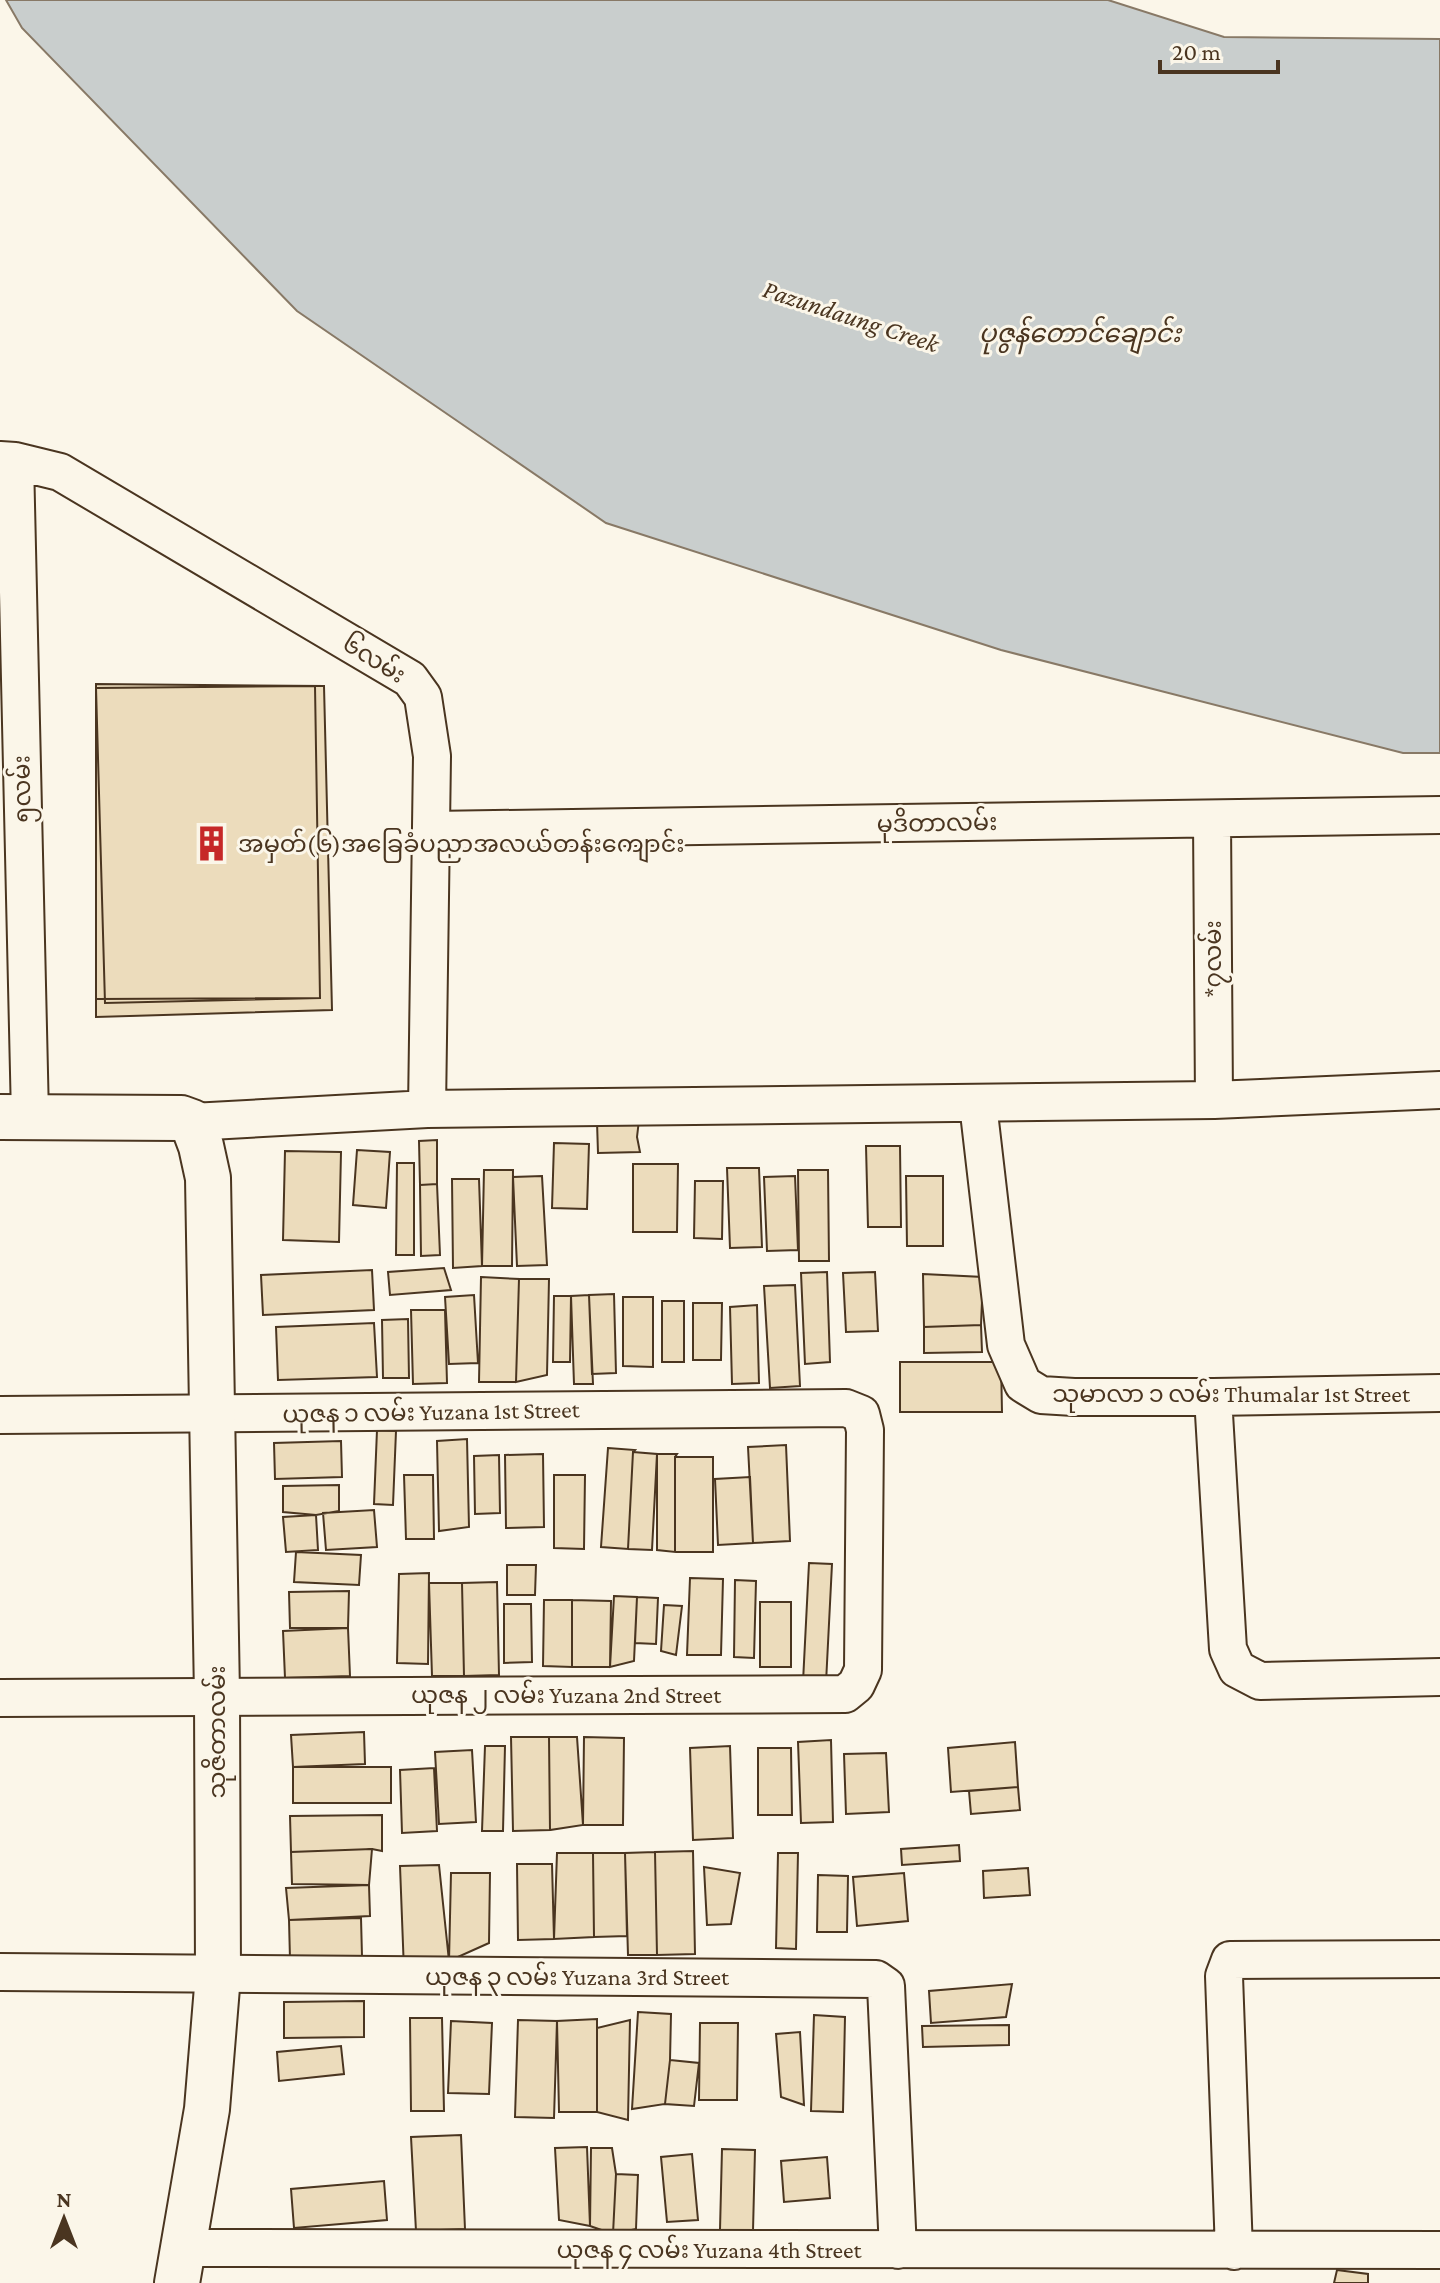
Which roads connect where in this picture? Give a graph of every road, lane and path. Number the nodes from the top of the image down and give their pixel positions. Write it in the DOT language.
graph roads {
  1 [pos="7,460"];
  2 [pos="1440,815"];
  3 [pos="1212,819"];
  4 [pos="433,830"];
  5 [pos="1440,1090"];
  6 [pos="1214,1100"];
  7 [pos="978,1104"];
  8 [pos="427,1109"];
  9 [pos="15,1116"];
  10 [pos="192,1122"];
  11 [pos="1440,1393"];
  12 [pos="1213,1397"];
  13 [pos="213,1414"];
  14 [pos="861,1414"];
  15 [pos="0,1415"];
  16 [pos="1440,1677"];
  17 [pos="217,1695"];
  18 [pos="0,1698"];
  19 [pos="1440,1959"];
  20 [pos="0,1972"];
  21 [pos="218,1975"];
  22 [pos="898,2250"];
  23 [pos="1440,2250"];
  24 [pos="1234,2251"];
  25 [pos="181,2266"];
  1 -- 4 [label="street, ၆လမ်း"];
  1 -- 9 [label="street, ၅လမ်း"];
  2 -- 3 [label="street, မုဒိတာလမ်း"];
  3 -- 4 [label="street, မုဒိတာလမ်း"];
  3 -- 6 [label="street, *၇လမ်း"];
  4 -- 8 [label="street, ၆လမ်း"];
  5 -- 6 [label="street"];
  6 -- 7 [label="street"];
  7 -- 8 [label="street"];
  7 -- 12 [label="street, သုမာလာ ၁ လမ်း Thumalar 1st Street"];
  8 -- 10 [label="street"];
  9 -- 10 [label="main road"];
  10 -- 13 [label="main road, သုဇိတာလမ်း"];
  11 -- 12 [label="street, သုမာလာ ၁ လမ်း Thumalar 1st Street"];
  12 -- 16 [label="street"];
  13 -- 14 [label="street, ယုဇန ၁ လမ်း Yuzana 1st Street"];
  13 -- 15 [label="street, ယုဇန ၁ လမ်း Yuzana 1st Street"];
  13 -- 17 [label="main road, သုဇိတာလမ်း"];
  14 -- 17 [label="street, ယုဇန ၂ လမ်း Yuzana 2nd Street"];
  17 -- 18 [label="street, ယုဇန ၂ လမ်း Yuzana 2nd Street"];
  17 -- 21 [label="main road, သုဇိတာလမ်း"];
  19 -- 24 [label="street"];
  20 -- 21 [label="street, ယုဇန ၃ လမ်း Yuzana 3rd Street"];
  21 -- 22 [label="street, ယုဇန ၃ လမ်း Yuzana 3rd Street"];
  21 -- 25 [label="main road, သုဇိတာလမ်း"];
  22 -- 24 [label="street, ယုဇန ၄ လမ်း Yuzana 4th Street"];
  22 -- 25 [label="street, ယုဇန ၄ လမ်း Yuzana 4th Street"];
  23 -- 24 [label="street, ယုဇန ၄ လမ်း Yuzana 4th Street"];
}
